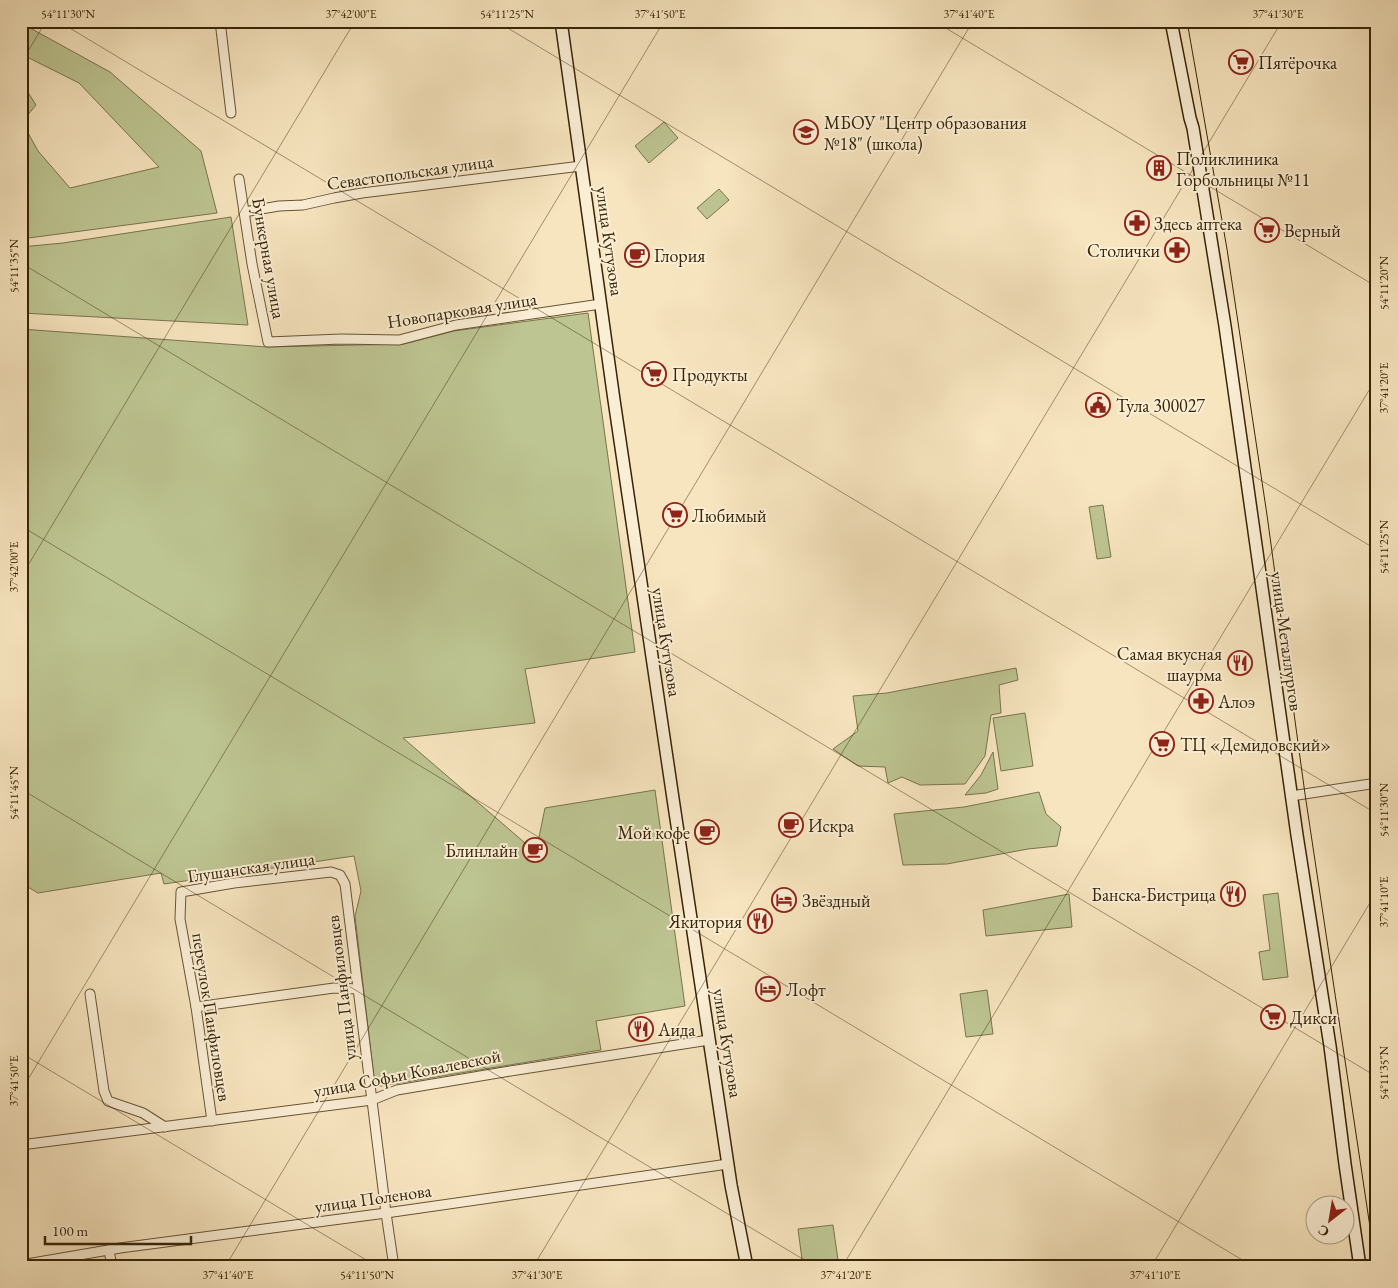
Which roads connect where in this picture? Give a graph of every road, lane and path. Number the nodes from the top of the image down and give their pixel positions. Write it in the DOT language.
graph roads {
  1 [pos="220,21"];
  2 [pos="561,21"];
  3 [pos="1171,21"];
  4 [pos="231,113"];
  5 [pos="581,166"];
  6 [pos="240,179"];
  7 [pos="244,212"];
  8 [pos="601,304"];
  9 [pos="268,342"];
  10 [pos="1377,783"];
  11 [pos="1291,796"];
  12 [pos="346,884"];
  13 [pos="180,919"];
  14 [pos="358,988"];
  15 [pos="90,994"];
  16 [pos="196,1007"];
  17 [pos="709,1040"];
  18 [pos="372,1100"];
  19 [pos="212,1121"];
  20 [pos="164,1127"];
  21 [pos="21,1146"];
  22 [pos="728,1164"];
  23 [pos="386,1213"];
  24 [pos="109,1250"];
  25 [pos="21,1265"];
  26 [pos="112,1267"];
  27 [pos="394,1267"];
  28 [pos="748,1267"];
  29 [pos="1360,1267"];
  1 -- 4 [label="street"];
  2 -- 5 [label="main road, улица Кутузова"];
  3 -- 11 [label="main road, улица Металлургов"];
  5 -- 7 [label="street, Севастопольская улица"];
  5 -- 8 [label="main road, улица Кутузова"];
  6 -- 7 [label="street, Бункерная улица"];
  7 -- 9 [label="street, Бункерная улица"];
  8 -- 9 [label="street, Новопарковая улица"];
  8 -- 17 [label="main road, улица Кутузова"];
  10 -- 11 [label="street"];
  11 -- 29 [label="main road, улица Металлургов"];
  12 -- 13 [label="street, Глушанская улица"];
  12 -- 14 [label="street, улица Панфиловцев"];
  13 -- 16 [label="street, переулок Панфиловцев"];
  14 -- 16 [label="street"];
  14 -- 18 [label="street, улица Панфиловцев"];
  15 -- 20 [label="street"];
  16 -- 19 [label="street, переулок Панфиловцев"];
  17 -- 18 [label="street, улица Софьи Ковалевской"];
  17 -- 22 [label="main road, улица Кутузова"];
  18 -- 19 [label="street, улица Софьи Ковалевской"];
  18 -- 23 [label="street, улица Панфиловцев"];
  19 -- 20 [label="street, улица Софьи Ковалевской"];
  20 -- 21 [label="street, улица Софьи Ковалевской"];
  22 -- 23 [label="street, улица Поленова"];
  22 -- 28 [label="main road, улица Кутузова"];
  23 -- 24 [label="street, улица Поленова"];
  23 -- 27 [label="street, улица Панфиловцев"];
  24 -- 25 [label="street, улица Поленова"];
  24 -- 26 [label="street"];
}
